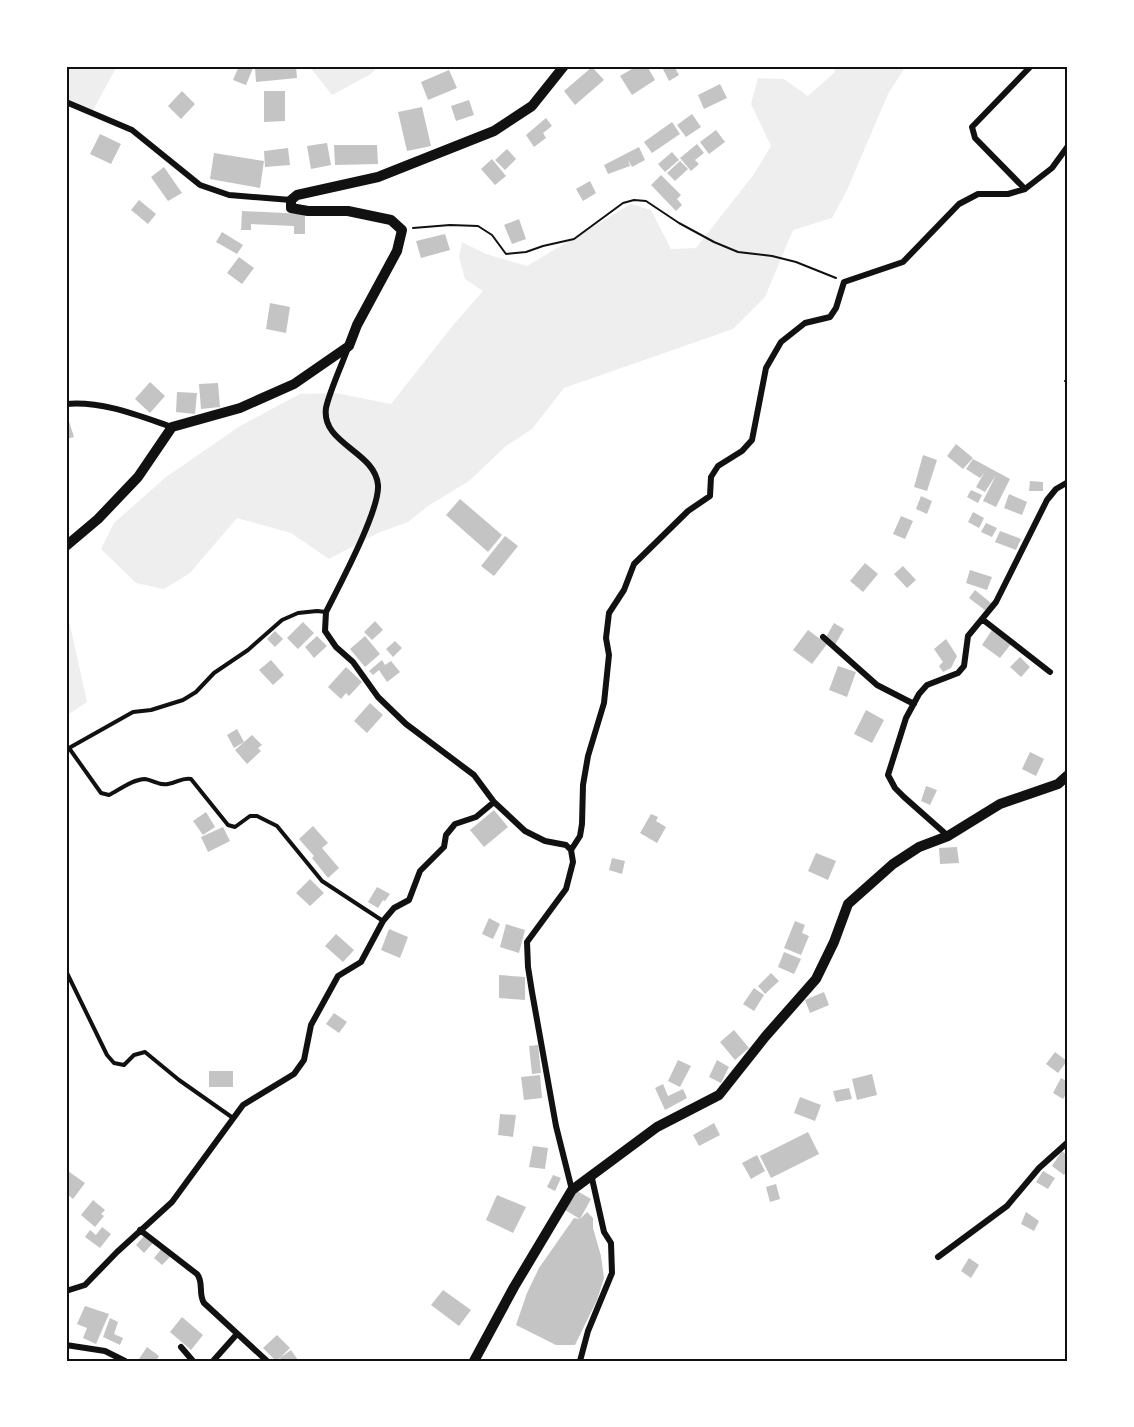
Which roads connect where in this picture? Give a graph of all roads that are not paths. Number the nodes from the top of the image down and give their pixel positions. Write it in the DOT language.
graph roads {
  1 [pos="564,66"];
  2 [pos="1030,66"];
  3 [pos="66,102"];
  4 [pos="1068,146"];
  5 [pos="1025,189"];
  6 [pos="291,200"];
  7 [pos="349,346"];
  8 [pos="66,404"];
  9 [pos="172,427"];
  10 [pos="1068,482"];
  11 [pos="66,546"];
  12 [pos="326,612"];
  13 [pos="982,619"];
  14 [pos="823,637"];
  15 [pos="1050,672"];
  16 [pos="914,704"];
  17 [pos="1068,775"];
  18 [pos="494,802"];
  19 [pos="948,836"];
  20 [pos="571,850"];
  21 [pos="383,921"];
  22 [pos="66,971"];
  23 [pos="233,1118"];
  24 [pos="1068,1142"];
  25 [pos="591,1174"];
  26 [pos="572,1190"];
  27 [pos="140,1230"];
  28 [pos="938,1257"];
  29 [pos="66,1291"];
  30 [pos="237,1334"];
  31 [pos="66,1345"];
  32 [pos="181,1347"];
  33 [pos="124,1361"];
  34 [pos="194,1361"];
  35 [pos="213,1361"];
  36 [pos="267,1361"];
  37 [pos="474,1361"];
  38 [pos="580,1361"];
  1 -- 6 [label="main road"];
  2 -- 5 [label="street"];
  3 -- 6 [label="street"];
  4 -- 5 [label="street"];
  5 -- 20 [label="street"];
  6 -- 7 [label="main road"];
  7 -- 9 [label="main road"];
  7 -- 12 [label="street"];
  8 -- 9 [label="street"];
  9 -- 11 [label="main road"];
  10 -- 13 [label="street"];
  12 -- 18 [label="street"];
  12 -- 21 [label="lane"];
  13 -- 15 [label="street"];
  13 -- 16 [label="street"];
  14 -- 16 [label="street"];
  16 -- 19 [label="street"];
  17 -- 19 [label="main road"];
  18 -- 20 [label="street"];
  18 -- 21 [label="street"];
  19 -- 25 [label="main road"];
  20 -- 26 [label="street"];
  21 -- 23 [label="street"];
  22 -- 23 [label="lane"];
  23 -- 27 [label="street"];
  24 -- 28 [label="street"];
  25 -- 26 [label="main road"];
  25 -- 38 [label="street"];
  26 -- 37 [label="main road"];
  27 -- 29 [label="street"];
  27 -- 30 [label="street"];
  30 -- 35 [label="street"];
  30 -- 36 [label="street"];
  31 -- 33 [label="street"];
  32 -- 34 [label="street"];
}
